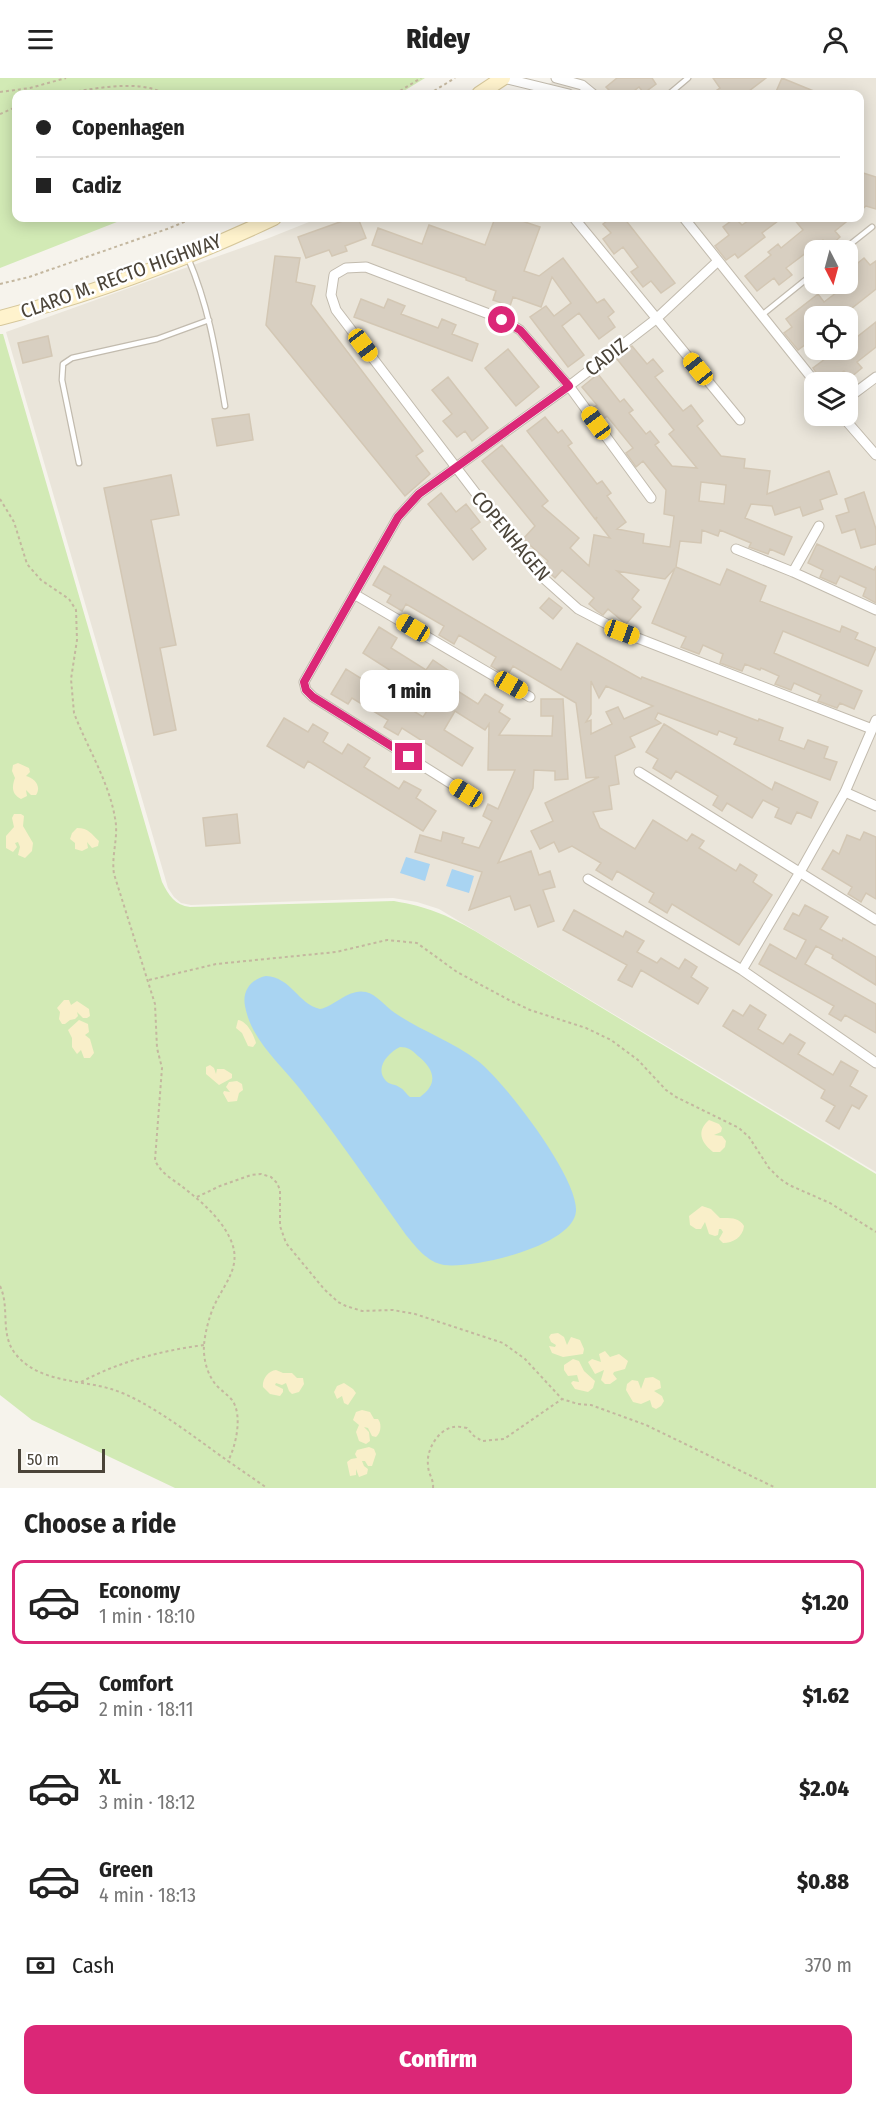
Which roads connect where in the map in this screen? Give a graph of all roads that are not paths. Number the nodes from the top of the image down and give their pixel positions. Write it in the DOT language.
graph roads {
  1 [pos="503,78"];
  2 [pos="556,78"];
  3 [pos="688,78"];
  4 [pos="485,90"];
  5 [pos="552,90"];
  6 [pos="588,90"];
  7 [pos="674,90"];
  8 [pos="265,222"];
  9 [pos="577,222"];
  10 [pos="690,222"];
  11 [pos="872,227"];
  12 [pos="856,240"];
  13 [pos="187,255"];
  14 [pos="718,261"];
  15 [pos="804,281"];
  16 [pos="762,315"];
  17 [pos="0,318"];
  18 [pos="656,319"];
  19 [pos="209,320"];
  20 [pos="807,372"];
  21 [pos="876,377"];
  22 [pos="569,386"];
  23 [pos="858,390"];
  24 [pos="225,406"];
  25 [pos="740,420"];
  26 [pos="851,426"];
  27 [pos="876,455"];
  28 [pos="80,463"];
  29 [pos="455,467"];
  30 [pos="651,498"];
  31 [pos="819,525"];
  32 [pos="736,549"];
  33 [pos="793,572"];
  34 [pos="354,594"];
  35 [pos="876,610"];
  36 [pos="530,697"];
  37 [pos="874,725"];
  38 [pos="639,772"];
  39 [pos="845,792"];
  40 [pos="466,793"];
  41 [pos="876,806"];
  42 [pos="800,872"];
  43 [pos="588,879"];
  44 [pos="876,920"];
  45 [pos="742,970"];
  46 [pos="876,1063"];
  1 -- 4 [label="main road"];
  1 -- 5 [label="street"];
  2 -- 6 [label="street"];
  3 -- 7 [label="lane"];
  8 -- 13 [label="main road, CLARO M. RECTO HIGHWAY"];
  9 -- 18 [label="street"];
  10 -- 14 [label="street"];
  11 -- 12 [label="lane"];
  13 -- 17 [label="main road, CLARO M. RECTO HIGHWAY"];
  13 -- 19 [label="lane"];
  14 -- 16 [label="street"];
  14 -- 18 [label="street, CADIZ"];
  15 -- 16 [label="lane"];
  16 -- 20 [label="street"];
  18 -- 22 [label="street, CADIZ"];
  18 -- 25 [label="street"];
  19 -- 24 [label="lane"];
  19 -- 28 [label="lane"];
  21 -- 23 [label="street"];
  22 -- 29 [label="street, CADIZ"];
  22 -- 29 [label="street, COPENHAGEN"];
  22 -- 30 [label="street"];
  26 -- 27 [label="street"];
  29 -- 34 [label="street, CADIZ"];
  29 -- 37 [label="street, COPENHAGEN"];
  31 -- 33 [label="street"];
  32 -- 33 [label="street"];
  33 -- 35 [label="street"];
  34 -- 36 [label="street"];
  34 -- 40 [label="street, CADIZ"];
  37 -- 39 [label="street"];
  38 -- 42 [label="street"];
  39 -- 41 [label="street"];
  39 -- 42 [label="street"];
  42 -- 44 [label="street"];
  42 -- 45 [label="street"];
  43 -- 45 [label="street"];
  45 -- 46 [label="street"];
}
